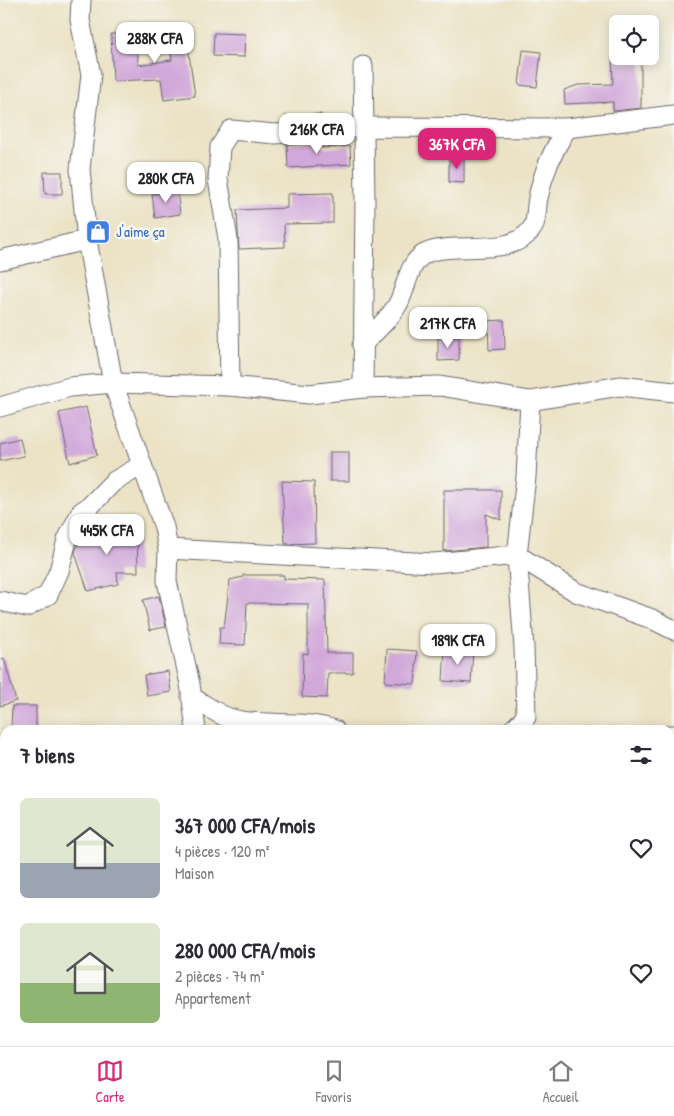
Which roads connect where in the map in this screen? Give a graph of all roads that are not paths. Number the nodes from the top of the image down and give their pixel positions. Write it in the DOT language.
graph roads {
  1 [pos="81,0"];
  2 [pos="363,66"];
  3 [pos="674,116"];
  4 [pos="363,127"];
  5 [pos="567,128"];
  6 [pos="87,240"];
  7 [pos="0,260"];
  8 [pos="362,346"];
  9 [pos="113,383"];
  10 [pos="230,386"];
  11 [pos="363,388"];
  12 [pos="674,392"];
  13 [pos="530,401"];
  14 [pos="0,406"];
  15 [pos="142,465"];
  16 [pos="168,549"];
  17 [pos="517,555"];
  18 [pos="0,601"];
  19 [pos="674,630"];
  20 [pos="191,697"];
  21 [pos="195,725"];
  22 [pos="309,725"];
  23 [pos="517,725"];
  1 -- 6 [label="street"];
  2 -- 4 [label="street"];
  3 -- 5 [label="street"];
  4 -- 5 [label="street"];
  4 -- 8 [label="street"];
  4 -- 10 [label="street"];
  5 -- 8 [label="street"];
  6 -- 7 [label="street"];
  6 -- 9 [label="street"];
  8 -- 11 [label="street"];
  9 -- 10 [label="street"];
  9 -- 14 [label="street"];
  9 -- 15 [label="street"];
  10 -- 11 [label="street"];
  11 -- 13 [label="street"];
  12 -- 13 [label="street"];
  13 -- 17 [label="street"];
  15 -- 16 [label="street"];
  15 -- 18 [label="street"];
  16 -- 17 [label="street"];
  16 -- 20 [label="street"];
  17 -- 19 [label="street"];
  17 -- 23 [label="street"];
  20 -- 21 [label="street"];
  20 -- 22 [label="street"];
}
